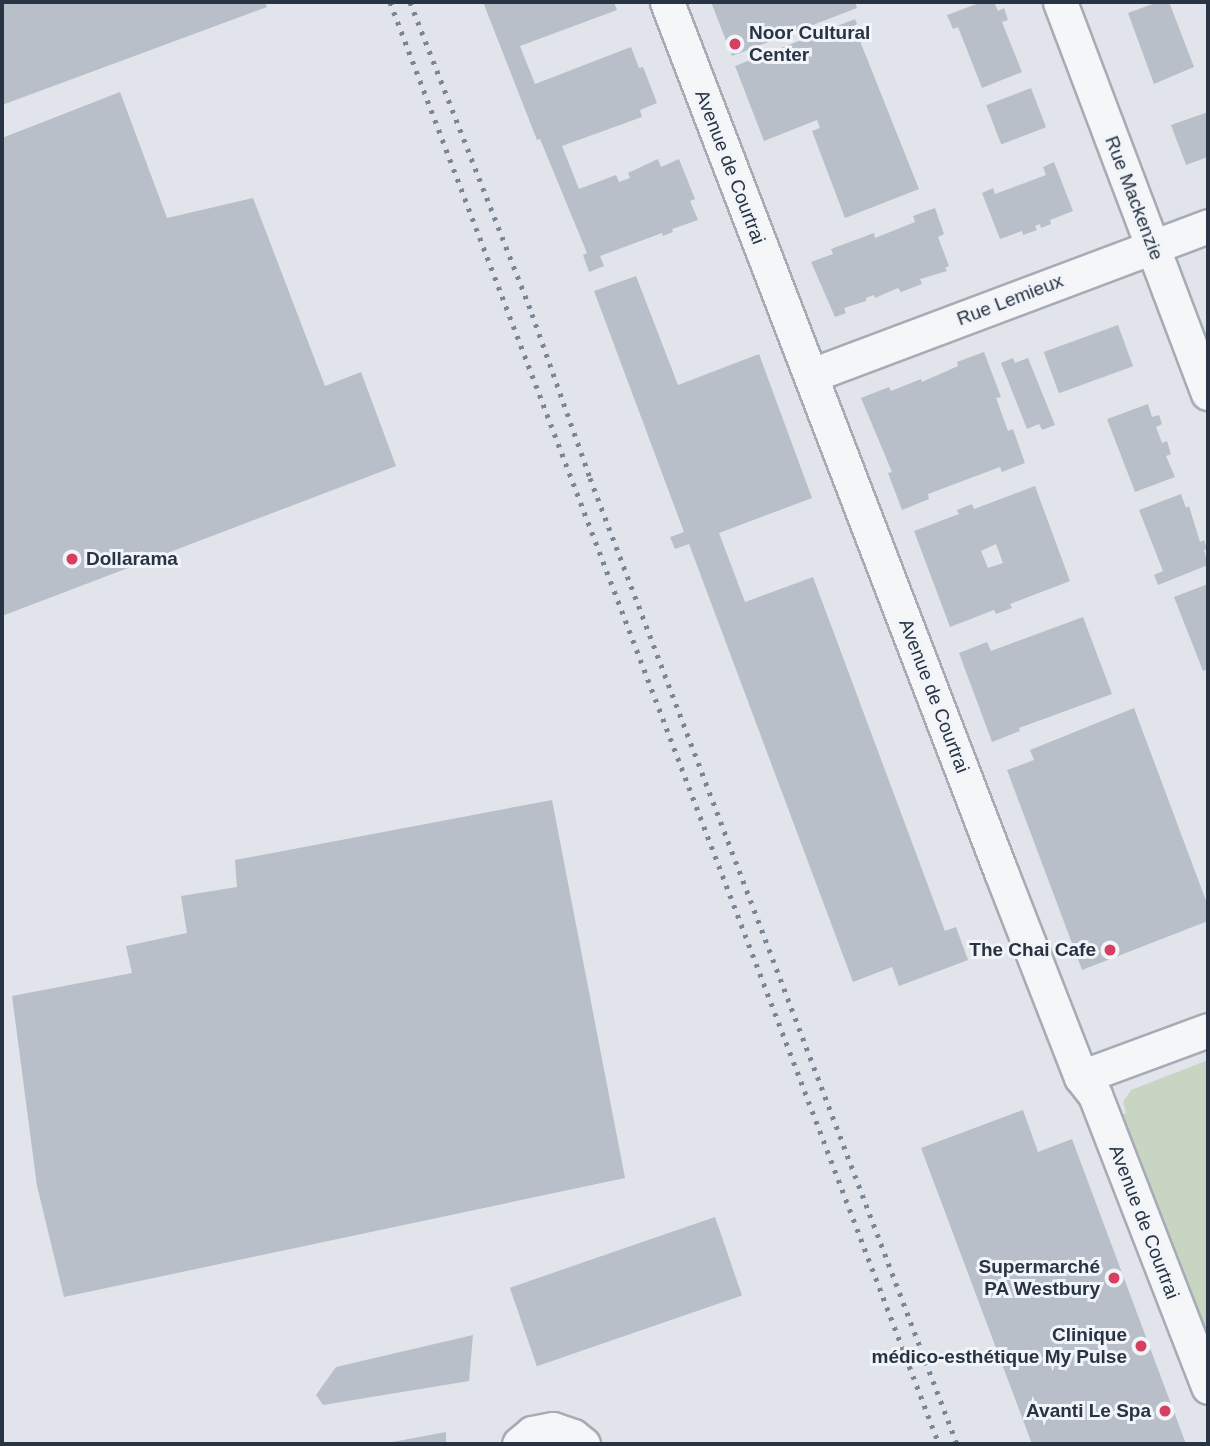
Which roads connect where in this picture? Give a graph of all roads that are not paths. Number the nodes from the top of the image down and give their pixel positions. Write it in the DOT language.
graph roads {
  1 [pos="667,2"];
  2 [pos="1060,2"];
  3 [pos="1208,226"];
  4 [pos="1152,246"];
  5 [pos="812,375"];
  6 [pos="1208,393"];
  7 [pos="1208,1030"];
  8 [pos="1082,1077"];
  9 [pos="1208,1387"];
  10 [pos="519,1444"];
  11 [pos="583,1444"];
  1 -- 5 [label="street, Avenue de Courtrai"];
  2 -- 4 [label="street, Rue Mackenzie"];
  3 -- 4 [label="street, Rue Lemieux"];
  4 -- 5 [label="street, Rue Lemieux"];
  4 -- 6 [label="street, Rue Mackenzie"];
  5 -- 8 [label="street, Avenue de Courtrai"];
  7 -- 8 [label="street"];
  8 -- 9 [label="street, Avenue de Courtrai"];
  10 -- 11 [label="street"];
}
